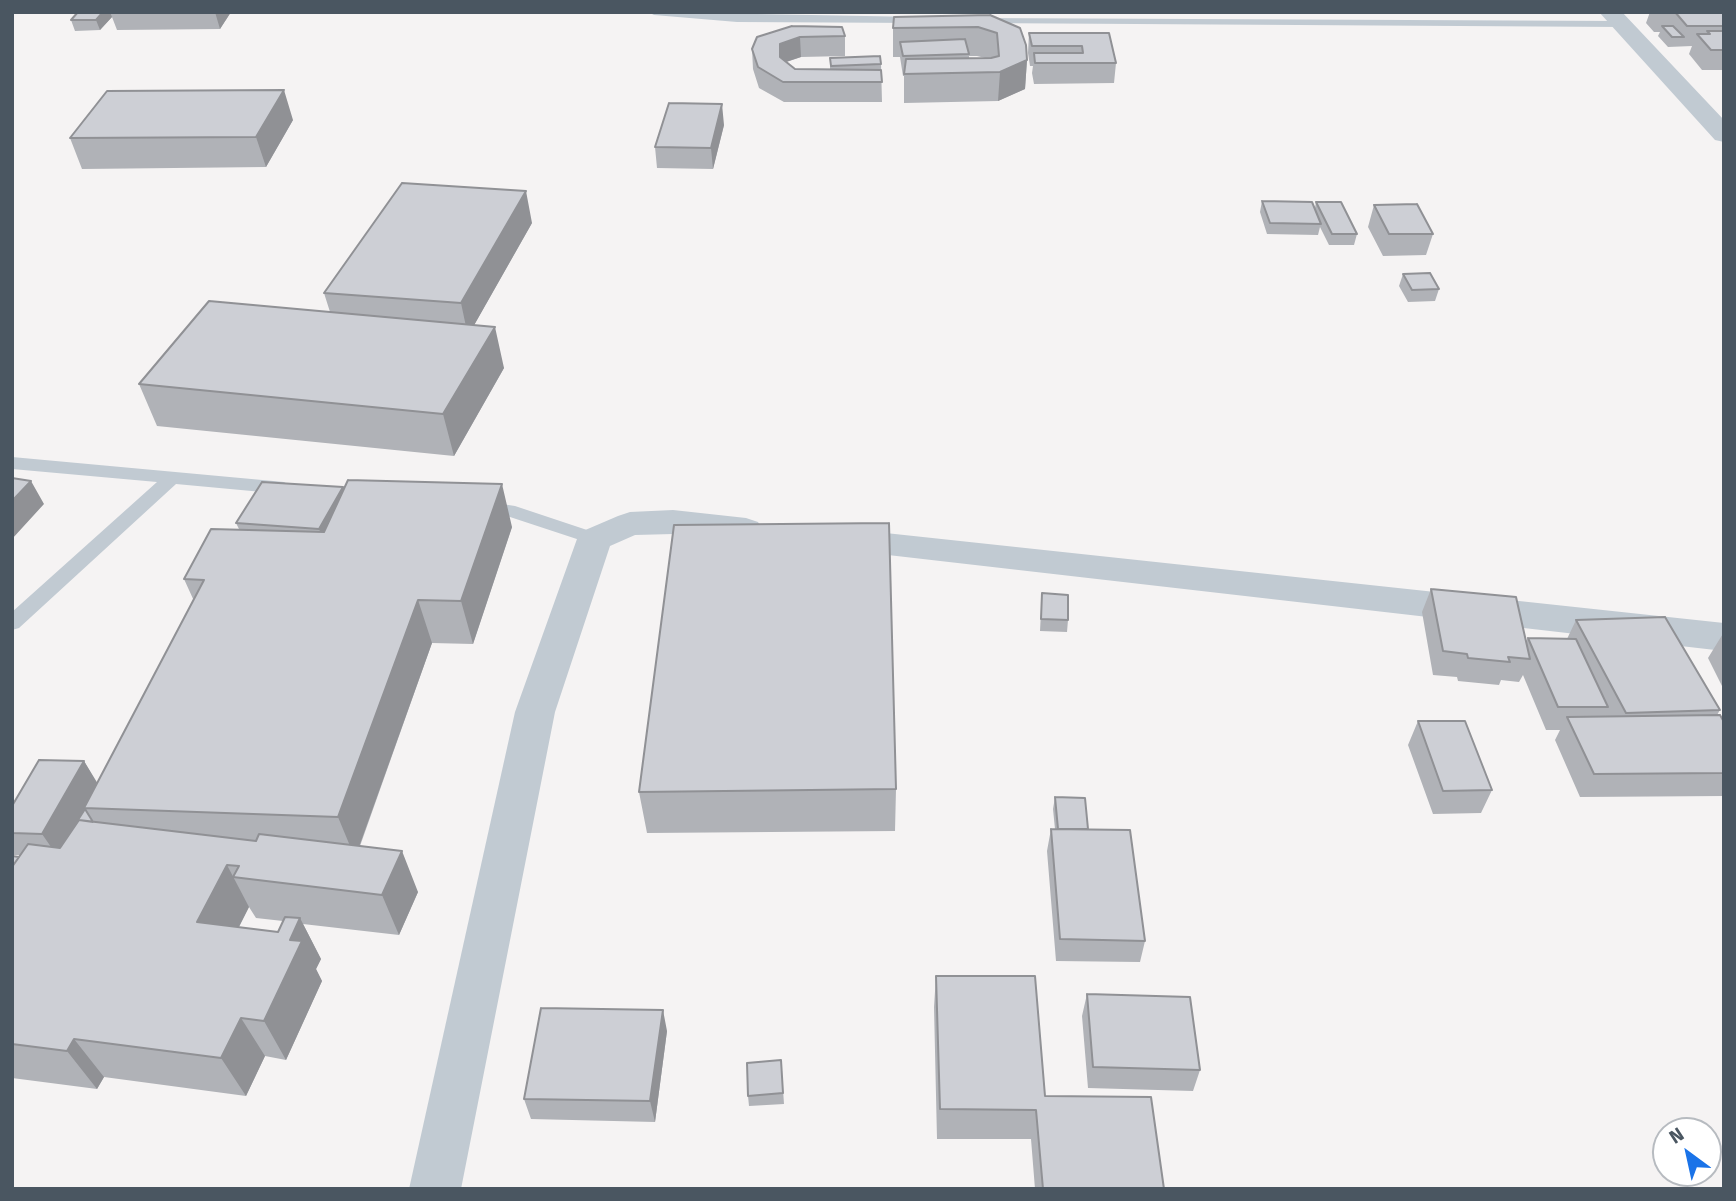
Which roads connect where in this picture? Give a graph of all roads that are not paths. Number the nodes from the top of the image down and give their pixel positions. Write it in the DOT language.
graph roads {
  1 [pos="654,12"];
  2 [pos="1616,18"];
  3 [pos="930,20"];
  4 [pos="958,21"];
  5 [pos="1724,135"];
  6 [pos="12,463"];
  7 [pos="172,478"];
  8 [pos="307,491"];
  9 [pos="468,506"];
  10 [pos="595,539"];
  11 [pos="12,623"];
  12 [pos="1724,637"];
  13 [pos="435,1189"];
  1 -- 3 [label="lane"];
  2 -- 4 [label="lane"];
  2 -- 5 [label="street"];
  6 -- 7 [label="lane"];
  7 -- 8 [label="lane"];
  7 -- 11 [label="lane"];
  9 -- 10 [label="lane"];
  10 -- 12 [label="street"];
  10 -- 13 [label="street"];
}
